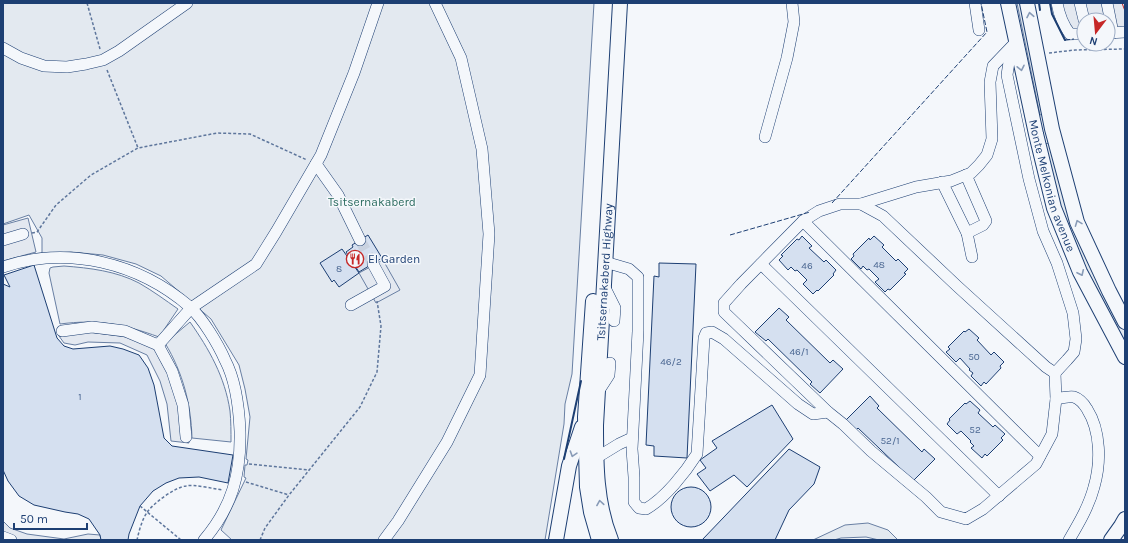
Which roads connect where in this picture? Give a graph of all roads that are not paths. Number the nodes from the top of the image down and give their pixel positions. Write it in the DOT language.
graph roads {
  1 [pos="187,3"];
  2 [pos="378,3"];
  3 [pos="435,3"];
  4 [pos="611,3"];
  5 [pos="620,3"];
  6 [pos="792,3"];
  7 [pos="975,3"];
  8 [pos="1002,3"];
  9 [pos="1008,3"];
  10 [pos="1027,3"];
  11 [pos="1057,3"];
  12 [pos="979,30"];
  13 [pos="1076,34"];
  14 [pos="1014,36"];
  15 [pos="3,48"];
  16 [pos="1052,129"];
  17 [pos="1036,134"];
  18 [pos="764,137"];
  19 [pos="316,164"];
  20 [pos="966,175"];
  21 [pos="942,182"];
  22 [pos="861,204"];
  23 [pos="803,221"];
  24 [pos="967,232"];
  25 [pos="23,234"];
  26 [pos="3,240"];
  27 [pos="360,240"];
  28 [pos="972,257"];
  29 [pos="605,262"];
  30 [pos="373,264"];
  31 [pos="761,264"];
  32 [pos="3,267"];
  33 [pos="604,286"];
  34 [pos="351,305"];
  35 [pos="191,308"];
  36 [pos="614,321"];
  37 [pos="1125,322"];
  38 [pos="62,331"];
  39 [pos="158,345"];
  40 [pos="1125,357"];
  41 [pos="610,363"];
  42 [pos="1055,373"];
  43 [pos="598,392"];
  44 [pos="1056,399"];
  45 [pos="828,412"];
  46 [pos="585,417"];
  47 [pos="186,437"];
  48 [pos="632,438"];
  49 [pos="601,455"];
  50 [pos="1040,456"];
  51 [pos="999,496"];
  52 [pos="1125,519"];
  53 [pos="3,536"];
  54 [pos="11,540"];
  55 [pos="204,540"];
  56 [pos="384,540"];
  57 [pos="556,540"];
  58 [pos="599,540"];
  59 [pos="611,540"];
  60 [pos="1069,540"];
  61 [pos="1111,540"];
  1 -- 15 [label="street"];
  2 -- 19 [label="street"];
  3 -- 56 [label="street"];
  4 -- 46 [label="main road, Tsitsernakaberd Highway"];
  5 -- 29 [label="main road, Tsitsernakaberd Highway"];
  6 -- 18 [label="street"];
  7 -- 12 [label="street"];
  8 -- 14 [label="main road"];
  9 -- 14 [label="main road, Monte Melkonian avenue"];
  16 -- 10 [label="main road, Monte Melkonian avenue, one-way"];
  11 -- 13 [label="street"];
  14 -- 17 [label="main road, Monte Melkonian avenue, one-way"];
  14 -- 20 [label="street"];
  14 -- 42 [label="street"];
  16 -- 17 [label="main road"];
  37 -- 16 [label="main road, Monte Melkonian avenue, one-way"];
  17 -- 40 [label="main road, Monte Melkonian avenue, one-way"];
  19 -- 27 [label="street"];
  19 -- 35 [label="street"];
  20 -- 21 [label="street"];
  20 -- 24 [label="street"];
  21 -- 22 [label="street"];
  21 -- 24 [label="street"];
  22 -- 23 [label="street"];
  22 -- 42 [label="street"];
  23 -- 31 [label="street"];
  23 -- 50 [label="street"];
  24 -- 28 [label="street"];
  25 -- 26 [label="street"];
  29 -- 33 [label="main road, Tsitsernakaberd Highway"];
  29 -- 48 [label="street"];
  30 -- 34 [label="street"];
  31 -- 45 [label="street"];
  31 -- 51 [label="street"];
  32 -- 35 [label="street"];
  33 -- 36 [label="street"];
  33 -- 43 [label="main road, Tsitsernakaberd Highway"];
  35 -- 39 [label="street"];
  35 -- 55 [label="street"];
  38 -- 39 [label="street"];
  39 -- 47 [label="street"];
  41 -- 43 [label="street"];
  42 -- 44 [label="street"];
  59 -- 43 [label="main road, Tsitsernakaberd Highway, one-way"];
  44 -- 50 [label="street"];
  44 -- 60 [label="street"];
  45 -- 48 [label="street"];
  45 -- 51 [label="street"];
  46 -- 57 [label="main road, one-way"];
  46 -- 58 [label="main road, Tsitsernakaberd Highway"];
  48 -- 49 [label="street"];
  50 -- 51 [label="street"];
  52 -- 61 [label="main road"];
  53 -- 54 [label="street"];
}
